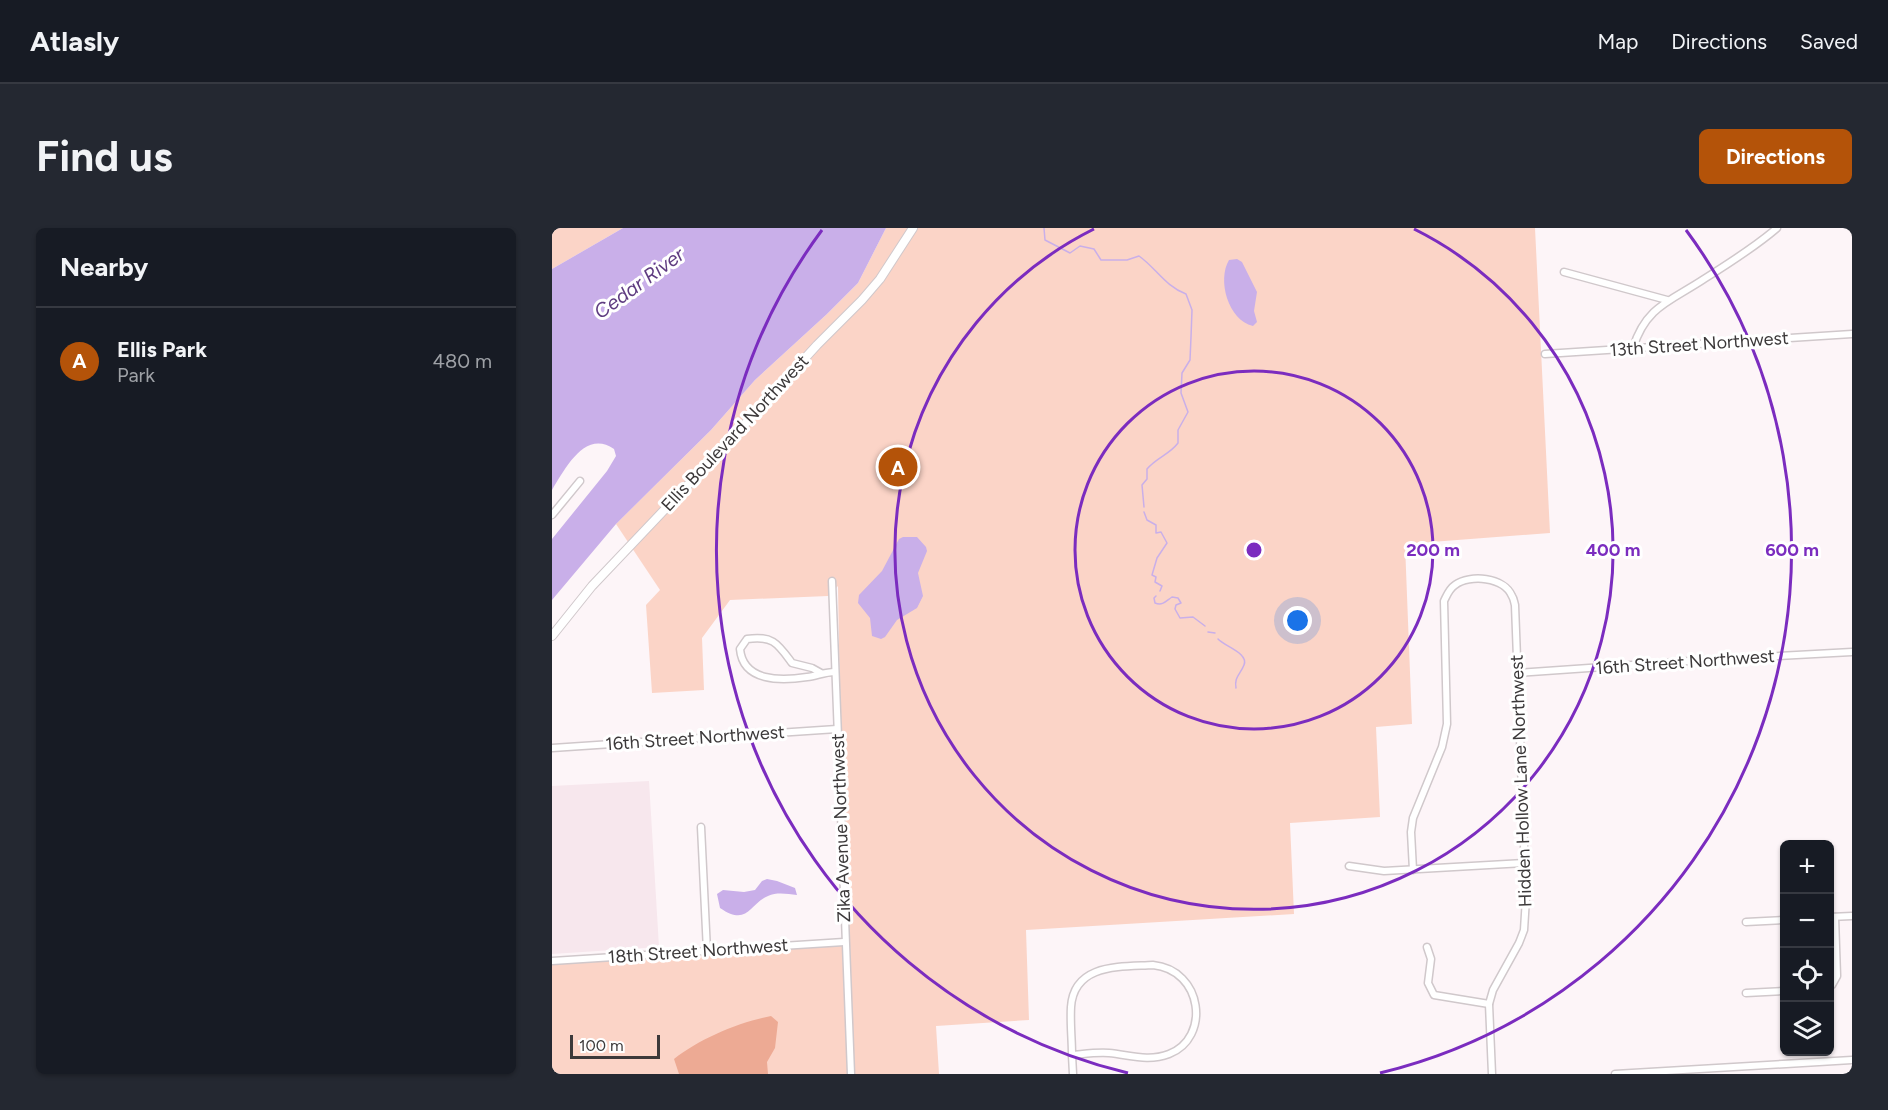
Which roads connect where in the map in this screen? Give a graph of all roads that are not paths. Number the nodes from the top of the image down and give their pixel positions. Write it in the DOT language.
graph roads {
  1 [pos="913,228"];
  2 [pos="1777,228"];
  3 [pos="1564,272"];
  4 [pos="1667,300"];
  5 [pos="1852,334"];
  6 [pos="1633,348"];
  7 [pos="1545,354"];
  8 [pos="580,481"];
  9 [pos="552,515"];
  10 [pos="832,581"];
  11 [pos="552,636"];
  12 [pos="1852,652"];
  13 [pos="835,672"];
  14 [pos="821,673"];
  15 [pos="1518,673"];
  16 [pos="837,729"];
  17 [pos="552,748"];
  18 [pos="701,827"];
  19 [pos="1524,862"];
  20 [pos="1349,866"];
  21 [pos="1413,870"];
  22 [pos="1852,916"];
  23 [pos="1834,917"];
  24 [pos="1780,920"];
  25 [pos="1746,922"];
  26 [pos="1834,941"];
  27 [pos="844,942"];
  28 [pos="1427,947"];
  29 [pos="707,951"];
  30 [pos="552,961"];
  31 [pos="1834,980"];
  32 [pos="1780,991"];
  33 [pos="1746,993"];
  34 [pos="1490,1004"];
  35 [pos="1072,1055"];
  36 [pos="1852,1060"];
  37 [pos="851,1074"];
  38 [pos="1073,1074"];
  39 [pos="1492,1074"];
  40 [pos="1615,1074"];
  1 -- 11 [label="street, Ellis Boulevard Northwest"];
  2 -- 4 [label="street"];
  3 -- 4 [label="street"];
  4 -- 6 [label="street"];
  5 -- 6 [label="street, 13th Street Northwest"];
  6 -- 7 [label="street, 13th Street Northwest"];
  8 -- 9 [label="street"];
  10 -- 13 [label="street, Zika Avenue Northwest"];
  12 -- 15 [label="street, 16th Street Northwest"];
  13 -- 14 [label="street"];
  13 -- 16 [label="street, Zika Avenue Northwest"];
  14 -- 14 [label="street"];
  15 -- 19 [label="street, Hidden Hollow Lane Northwest"];
  15 -- 21 [label="street, Hidden Hollow Lane Northwest"];
  16 -- 17 [label="street, 16th Street Northwest"];
  16 -- 27 [label="street, Zika Avenue Northwest"];
  18 -- 29 [label="street"];
  19 -- 21 [label="street"];
  19 -- 34 [label="street, Hidden Hollow Lane Northwest"];
  20 -- 21 [label="street"];
  22 -- 23 [label="street"];
  24 -- 25 [label="street"];
  26 -- 31 [label="street"];
  27 -- 29 [label="street, 18th Street Northwest"];
  27 -- 37 [label="street, Zika Avenue Northwest"];
  28 -- 34 [label="street"];
  29 -- 30 [label="street, 18th Street Northwest"];
  32 -- 33 [label="street"];
  34 -- 39 [label="street, Hidden Hollow Lane Northwest"];
  35 -- 35 [label="street"];
  35 -- 38 [label="street"];
  36 -- 40 [label="street"];
}
